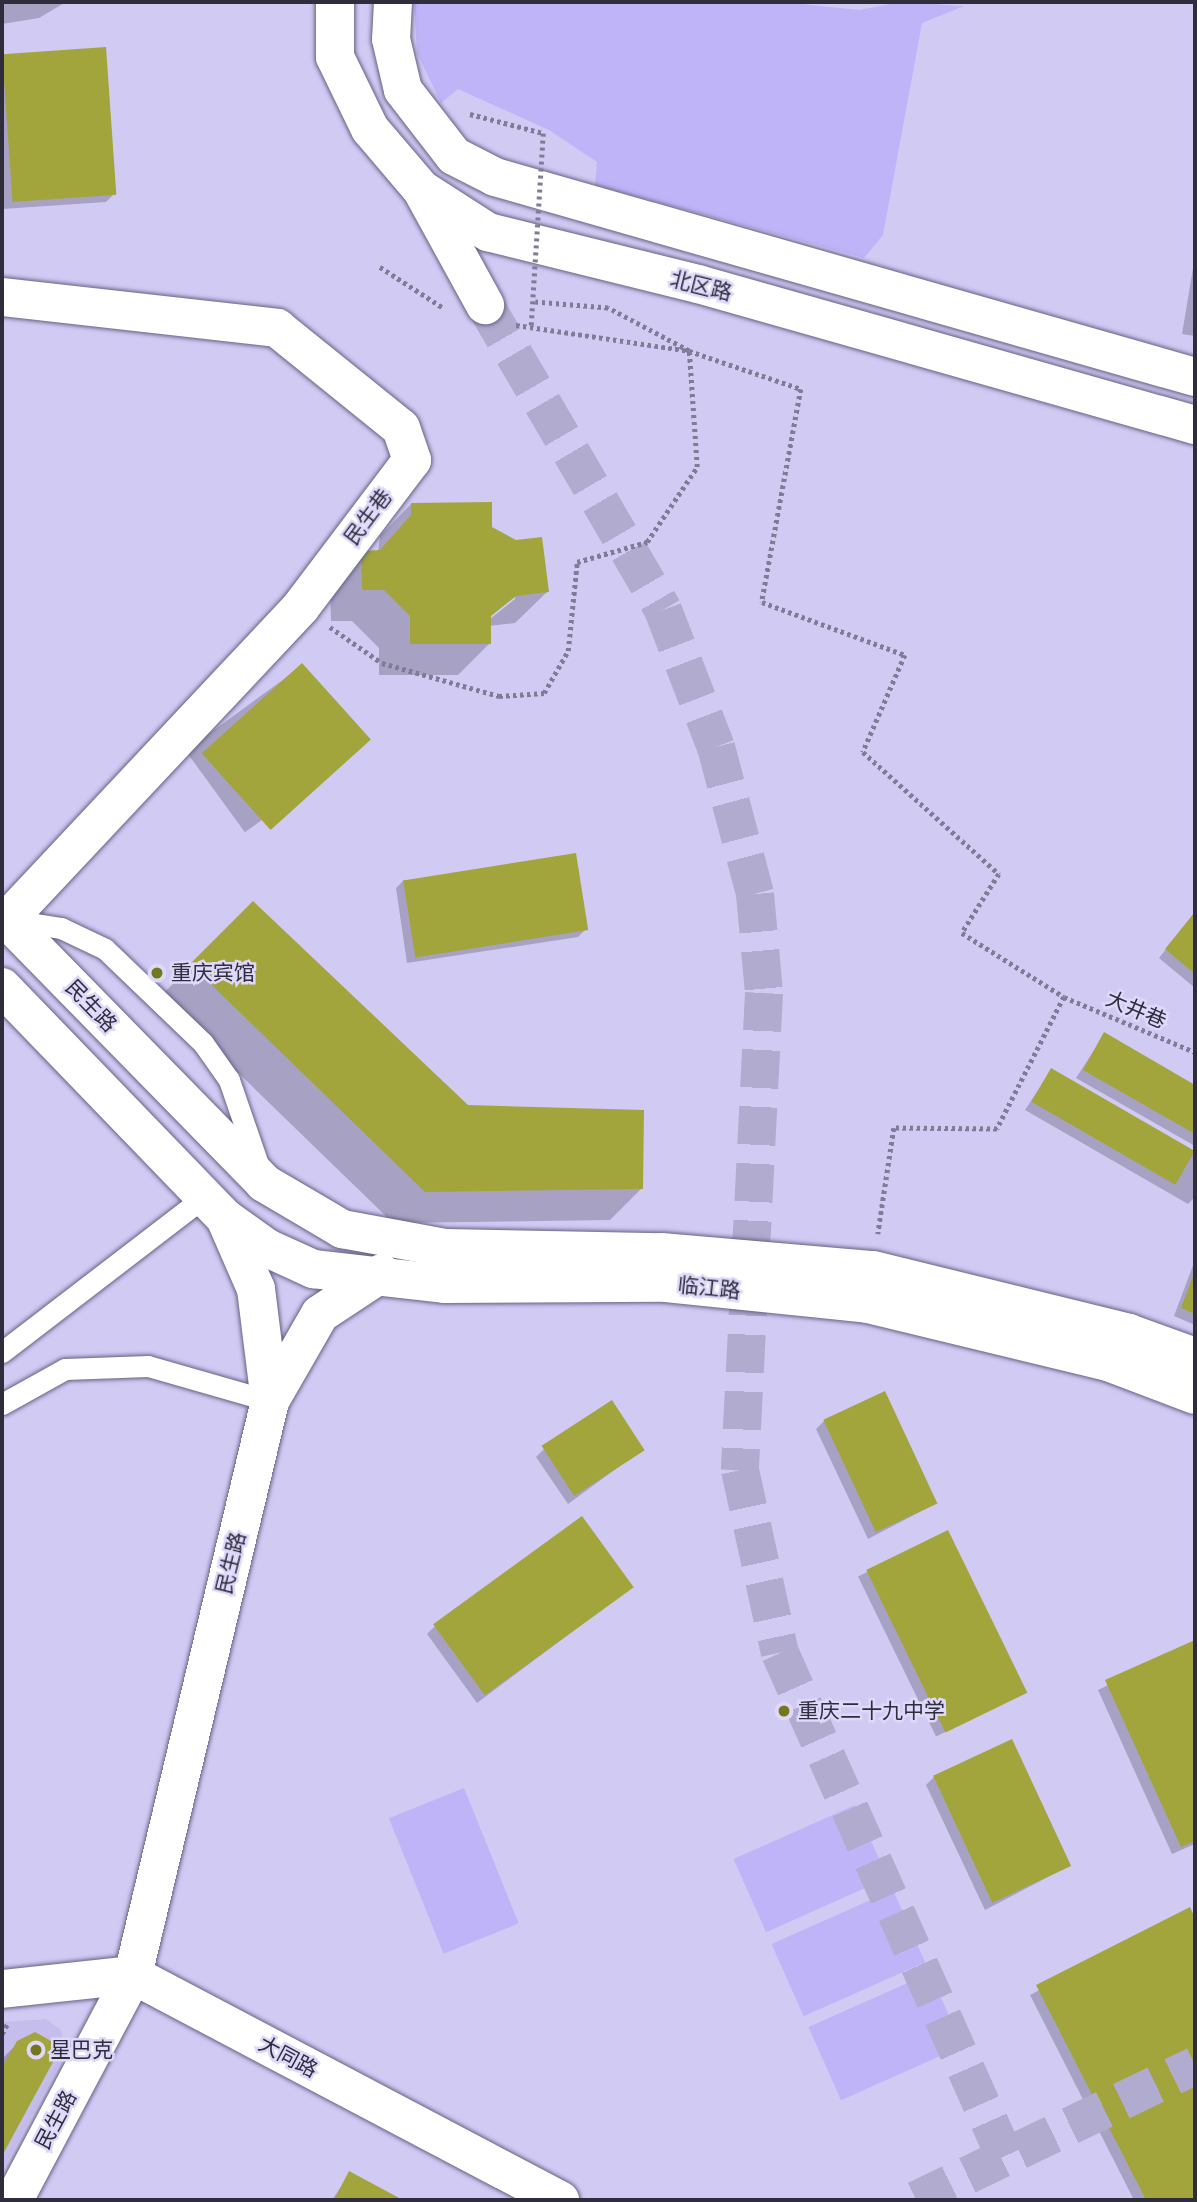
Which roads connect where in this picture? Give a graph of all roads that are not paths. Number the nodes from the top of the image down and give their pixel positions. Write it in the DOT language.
graph roads {
  1 [pos="335,2"];
  2 [pos="393,2"];
  3 [pos="495,177"];
  4 [pos="421,189"];
  5 [pos="488,232"];
  6 [pos="2,297"];
  7 [pos="495,315"];
  8 [pos="1195,377"];
  9 [pos="1195,425"];
  10 [pos="4,917"];
  11 [pos="2,987"];
  12 [pos="264,1183"];
  13 [pos="214,1207"];
  14 [pos="446,1248"];
  15 [pos="368,1279"];
  16 [pos="2,1352"];
  17 [pos="1195,1357"];
  18 [pos="1195,1395"];
  19 [pos="270,1401"];
  20 [pos="2,1404"];
  21 [pos="132,1975"];
  22 [pos="2,1989"];
  23 [pos="14,2200"];
  24 [pos="560,2200"];
  1 -- 4 [label="main road, 北区路"];
  2 -- 3 [label="main road"];
  3 -- 5 [label="main road"];
  3 -- 8 [label="main road"];
  4 -- 5 [label="main road, 北区路"];
  4 -- 7 [label="main road"];
  5 -- 9 [label="main road, 北区路"];
  6 -- 10 [label="main road, 民生巷"];
  10 -- 12 [label="main road, 民生路"];
  10 -- 12 [label="lane"];
  11 -- 13 [label="main road, 民生路"];
  12 -- 14 [label="main road, 民生路"];
  13 -- 15 [label="main road, 临江路"];
  13 -- 16 [label="lane"];
  13 -- 19 [label="main road, 民生路"];
  14 -- 15 [label="main road"];
  14 -- 17 [label="main road, 临江路"];
  15 -- 18 [label="main road, 临江路"];
  15 -- 19 [label="main road"];
  19 -- 20 [label="lane"];
  19 -- 21 [label="main road, 民生路"];
  21 -- 22 [label="main road"];
  21 -- 23 [label="main road, 民生路"];
  21 -- 24 [label="main road, 大同路"];
}
